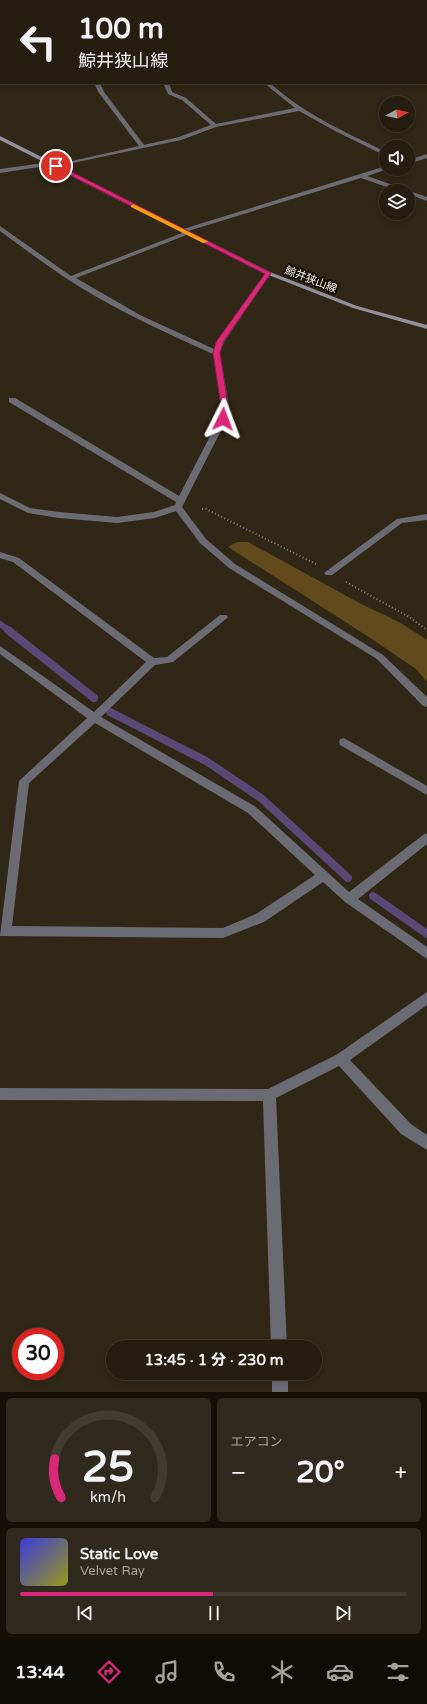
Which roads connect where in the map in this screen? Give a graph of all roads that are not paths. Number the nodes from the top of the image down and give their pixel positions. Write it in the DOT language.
graph roads {
  1 [pos="98,84"];
  2 [pos="166,84"];
  3 [pos="268,84"];
  4 [pos="298,109"];
  5 [pos="215,126"];
  6 [pos="0,138"];
  7 [pos="143,147"];
  8 [pos="379,150"];
  9 [pos="427,156"];
  10 [pos="415,160"];
  11 [pos="54,165"];
  12 [pos="379,170"];
  13 [pos="0,171"];
  14 [pos="362,176"];
  15 [pos="384,184"];
  16 [pos="415,195"];
  17 [pos="427,199"];
  18 [pos="0,228"];
  19 [pos="184,232"];
  20 [pos="268,273"];
  21 [pos="71,278"];
  22 [pos="427,328"];
  23 [pos="216,353"];
  24 [pos="12,400"];
  25 [pos="0,496"];
  26 [pos="179,504"];
  27 [pos="427,517"];
  28 [pos="0,555"];
  29 [pos="329,572"];
  30 [pos="223,617"];
  31 [pos="0,649"];
  32 [pos="152,662"];
  33 [pos="427,703"];
  34 [pos="94,718"];
  35 [pos="344,742"];
  36 [pos="427,791"];
  37 [pos="427,838"];
  38 [pos="323,876"];
  39 [pos="349,899"];
  40 [pos="3,931"];
  41 [pos="427,954"];
  42 [pos="427,998"];
  43 [pos="341,1059"];
  44 [pos="0,1094"];
  45 [pos="268,1095"];
  46 [pos="427,1143"];
  47 [pos="278,1340"];
  48 [pos="280,1380"];
  49 [pos="280,1392"];
  1 -- 7 [label="street"];
  2 -- 5 [label="street"];
  3 -- 4 [label="street"];
  4 -- 5 [label="street"];
  4 -- 8 [label="street"];
  5 -- 7 [label="street"];
  6 -- 11 [label="main road, 鯨井狭山線"];
  7 -- 11 [label="street"];
  9 -- 10 [label="street"];
  11 -- 13 [label="street"];
  11 -- 19 [label="main road, 鯨井狭山線"];
  12 -- 14 [label="street"];
  14 -- 15 [label="street"];
  14 -- 19 [label="street"];
  16 -- 17 [label="street"];
  18 -- 21 [label="street"];
  19 -- 20 [label="main road, 鯨井狭山線"];
  19 -- 21 [label="street"];
  20 -- 22 [label="main road, 鯨井狭山線"];
  20 -- 23 [label="street"];
  21 -- 23 [label="street"];
  23 -- 26 [label="street"];
  24 -- 26 [label="street"];
  25 -- 26 [label="street"];
  26 -- 33 [label="street"];
  27 -- 29 [label="street"];
  28 -- 32 [label="street"];
  30 -- 32 [label="street"];
  31 -- 34 [label="street"];
  32 -- 34 [label="street"];
  34 -- 38 [label="street"];
  34 -- 40 [label="street"];
  35 -- 36 [label="street"];
  37 -- 39 [label="street"];
  38 -- 39 [label="street"];
  38 -- 40 [label="street"];
  39 -- 41 [label="street"];
  42 -- 43 [label="street"];
  43 -- 45 [label="street"];
  43 -- 46 [label="street"];
  44 -- 45 [label="street"];
  45 -- 47 [label="street"];
  48 -- 49 [label="street"];
}
